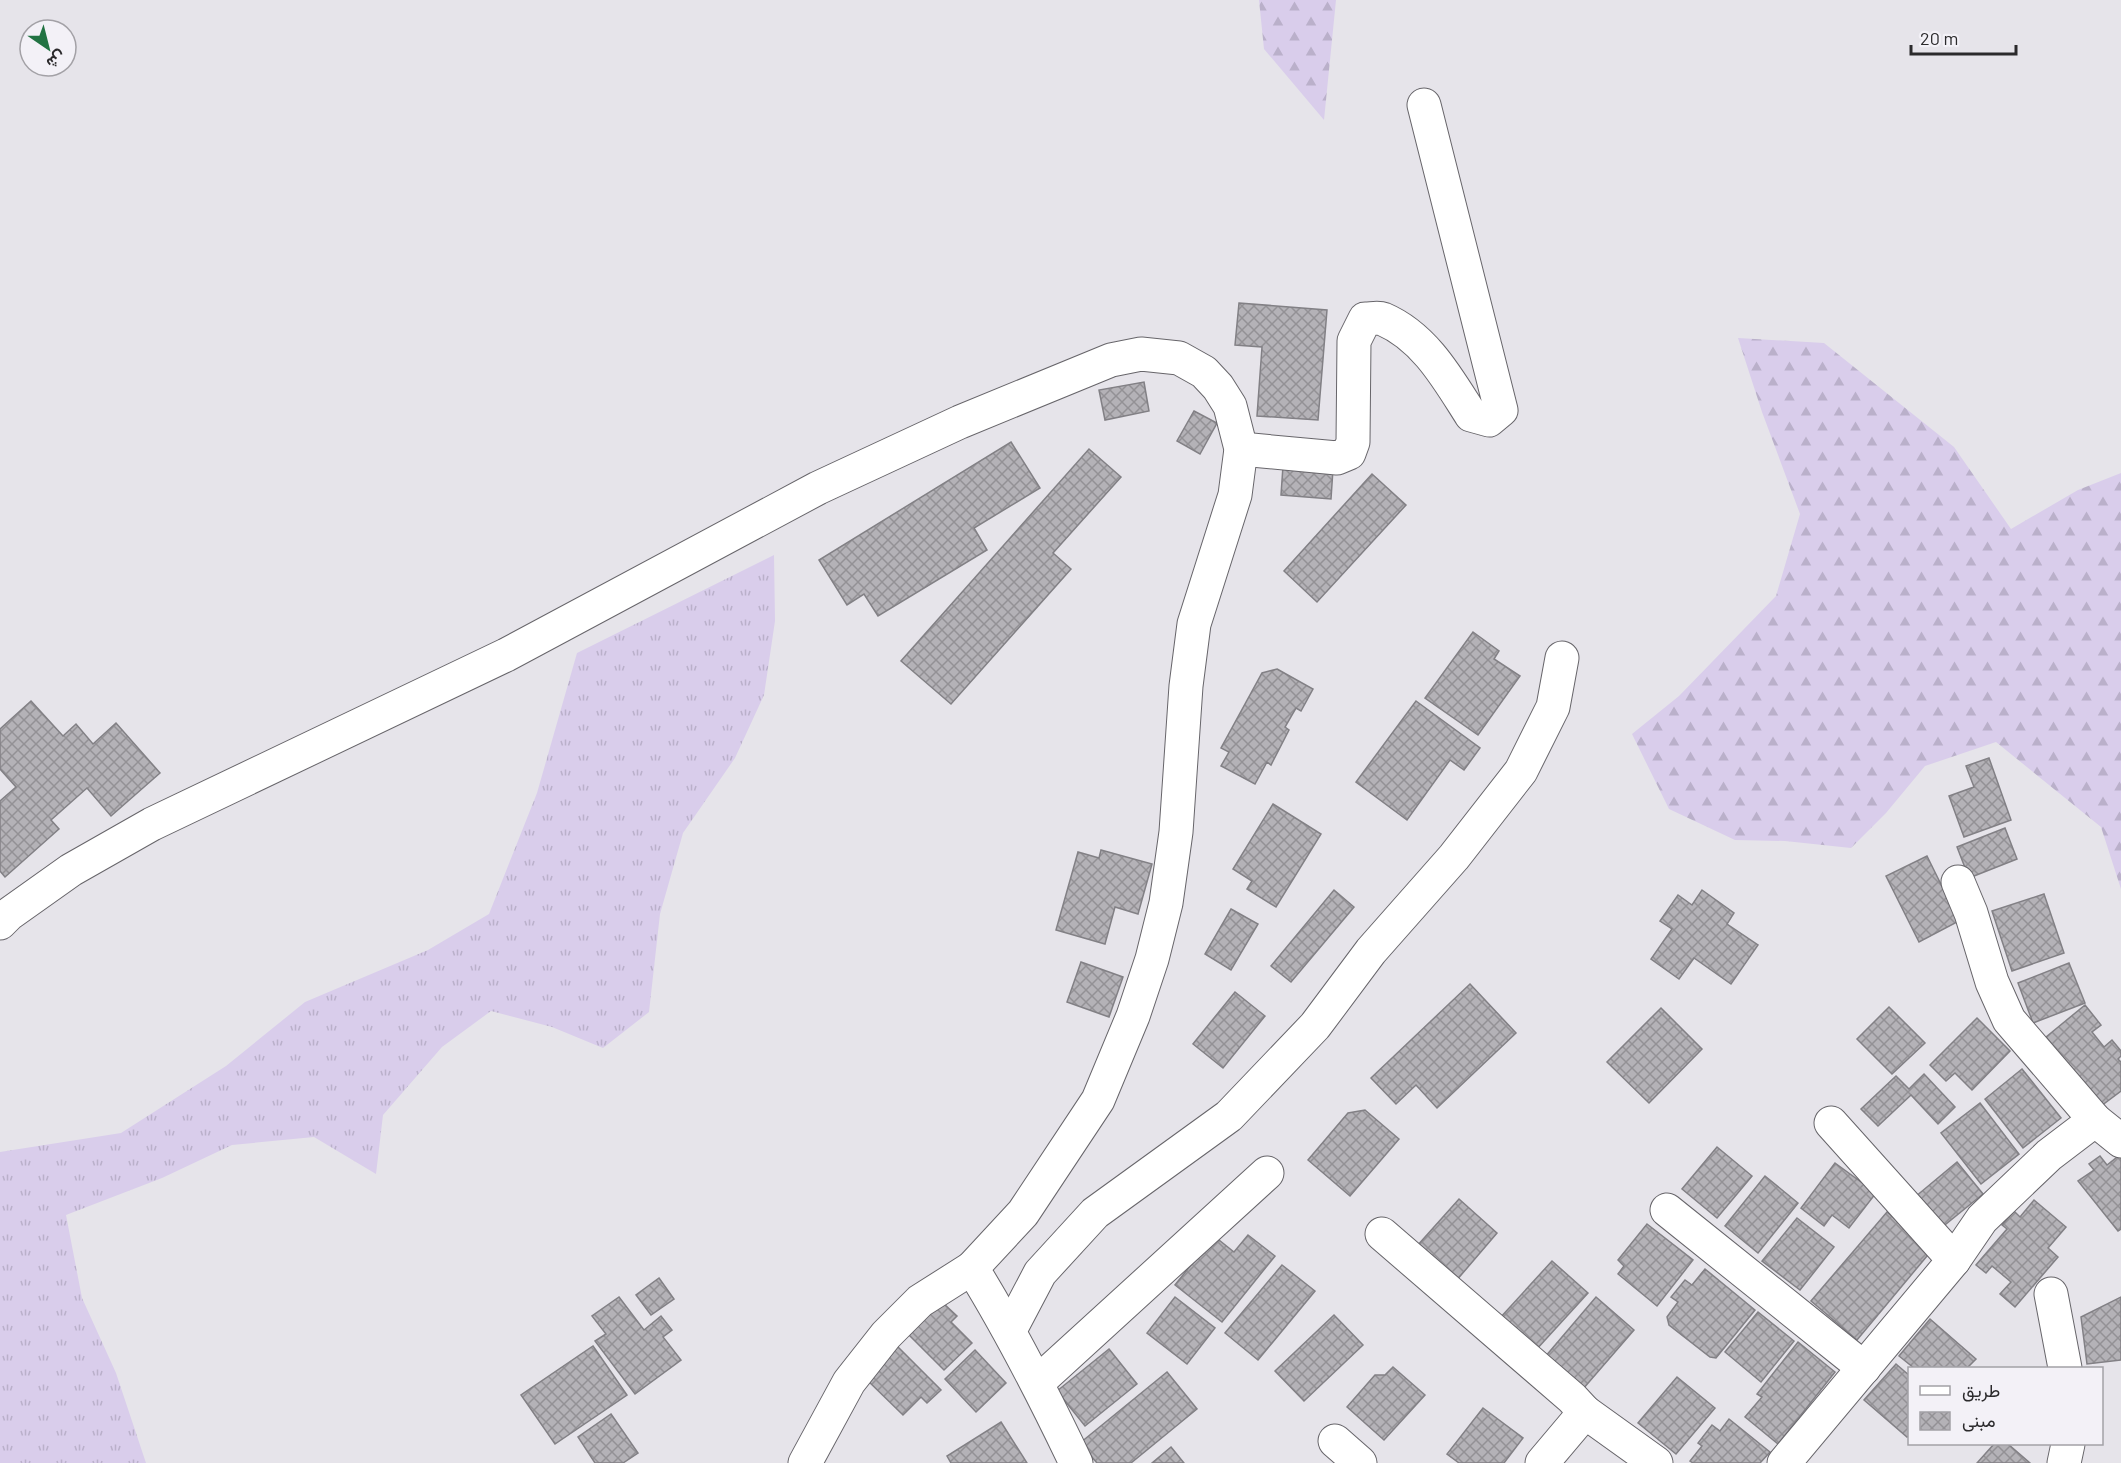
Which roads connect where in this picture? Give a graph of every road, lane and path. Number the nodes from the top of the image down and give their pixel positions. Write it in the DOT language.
graph roads {
  1 [pos="1424,105"];
  2 [pos="1241,449"];
  3 [pos="1562,658"];
  4 [pos="1959,882"];
  5 [pos="0,923"];
  6 [pos="2095,1120"];
  7 [pos="1831,1123"];
  8 [pos="2121,1141"];
  9 [pos="1267,1173"];
  10 [pos="1667,1210"];
  11 [pos="1382,1234"];
  12 [pos="1954,1260"];
  13 [pos="972,1268"];
  14 [pos="2051,1294"];
  15 [pos="1010,1330"];
  16 [pos="2065,1367"];
  17 [pos="1864,1368"];
  18 [pos="1038,1382"];
  19 [pos="1585,1412"];
  20 [pos="1335,1441"];
  21 [pos="2068,1445"];
  22 [pos="805,1463"];
  23 [pos="1076,1463"];
  24 [pos="1360,1463"];
  25 [pos="1542,1463"];
  26 [pos="1656,1463"];
  27 [pos="1784,1463"];
  28 [pos="2064,1463"];
  1 -- 2 [label="street"];
  2 -- 5 [label="street"];
  2 -- 13 [label="street"];
  3 -- 15 [label="street"];
  4 -- 6 [label="street"];
  6 -- 8 [label="street"];
  6 -- 12 [label="street"];
  7 -- 12 [label="street"];
  9 -- 18 [label="street"];
  10 -- 17 [label="street"];
  11 -- 19 [label="street"];
  12 -- 17 [label="street"];
  13 -- 15 [label="street"];
  13 -- 22 [label="street"];
  14 -- 16 [label="street"];
  15 -- 18 [label="street"];
  17 -- 27 [label="street"];
  18 -- 23 [label="street"];
  19 -- 25 [label="street"];
  19 -- 26 [label="street"];
  20 -- 24 [label="street"];
  21 -- 28 [label="street"];
}
